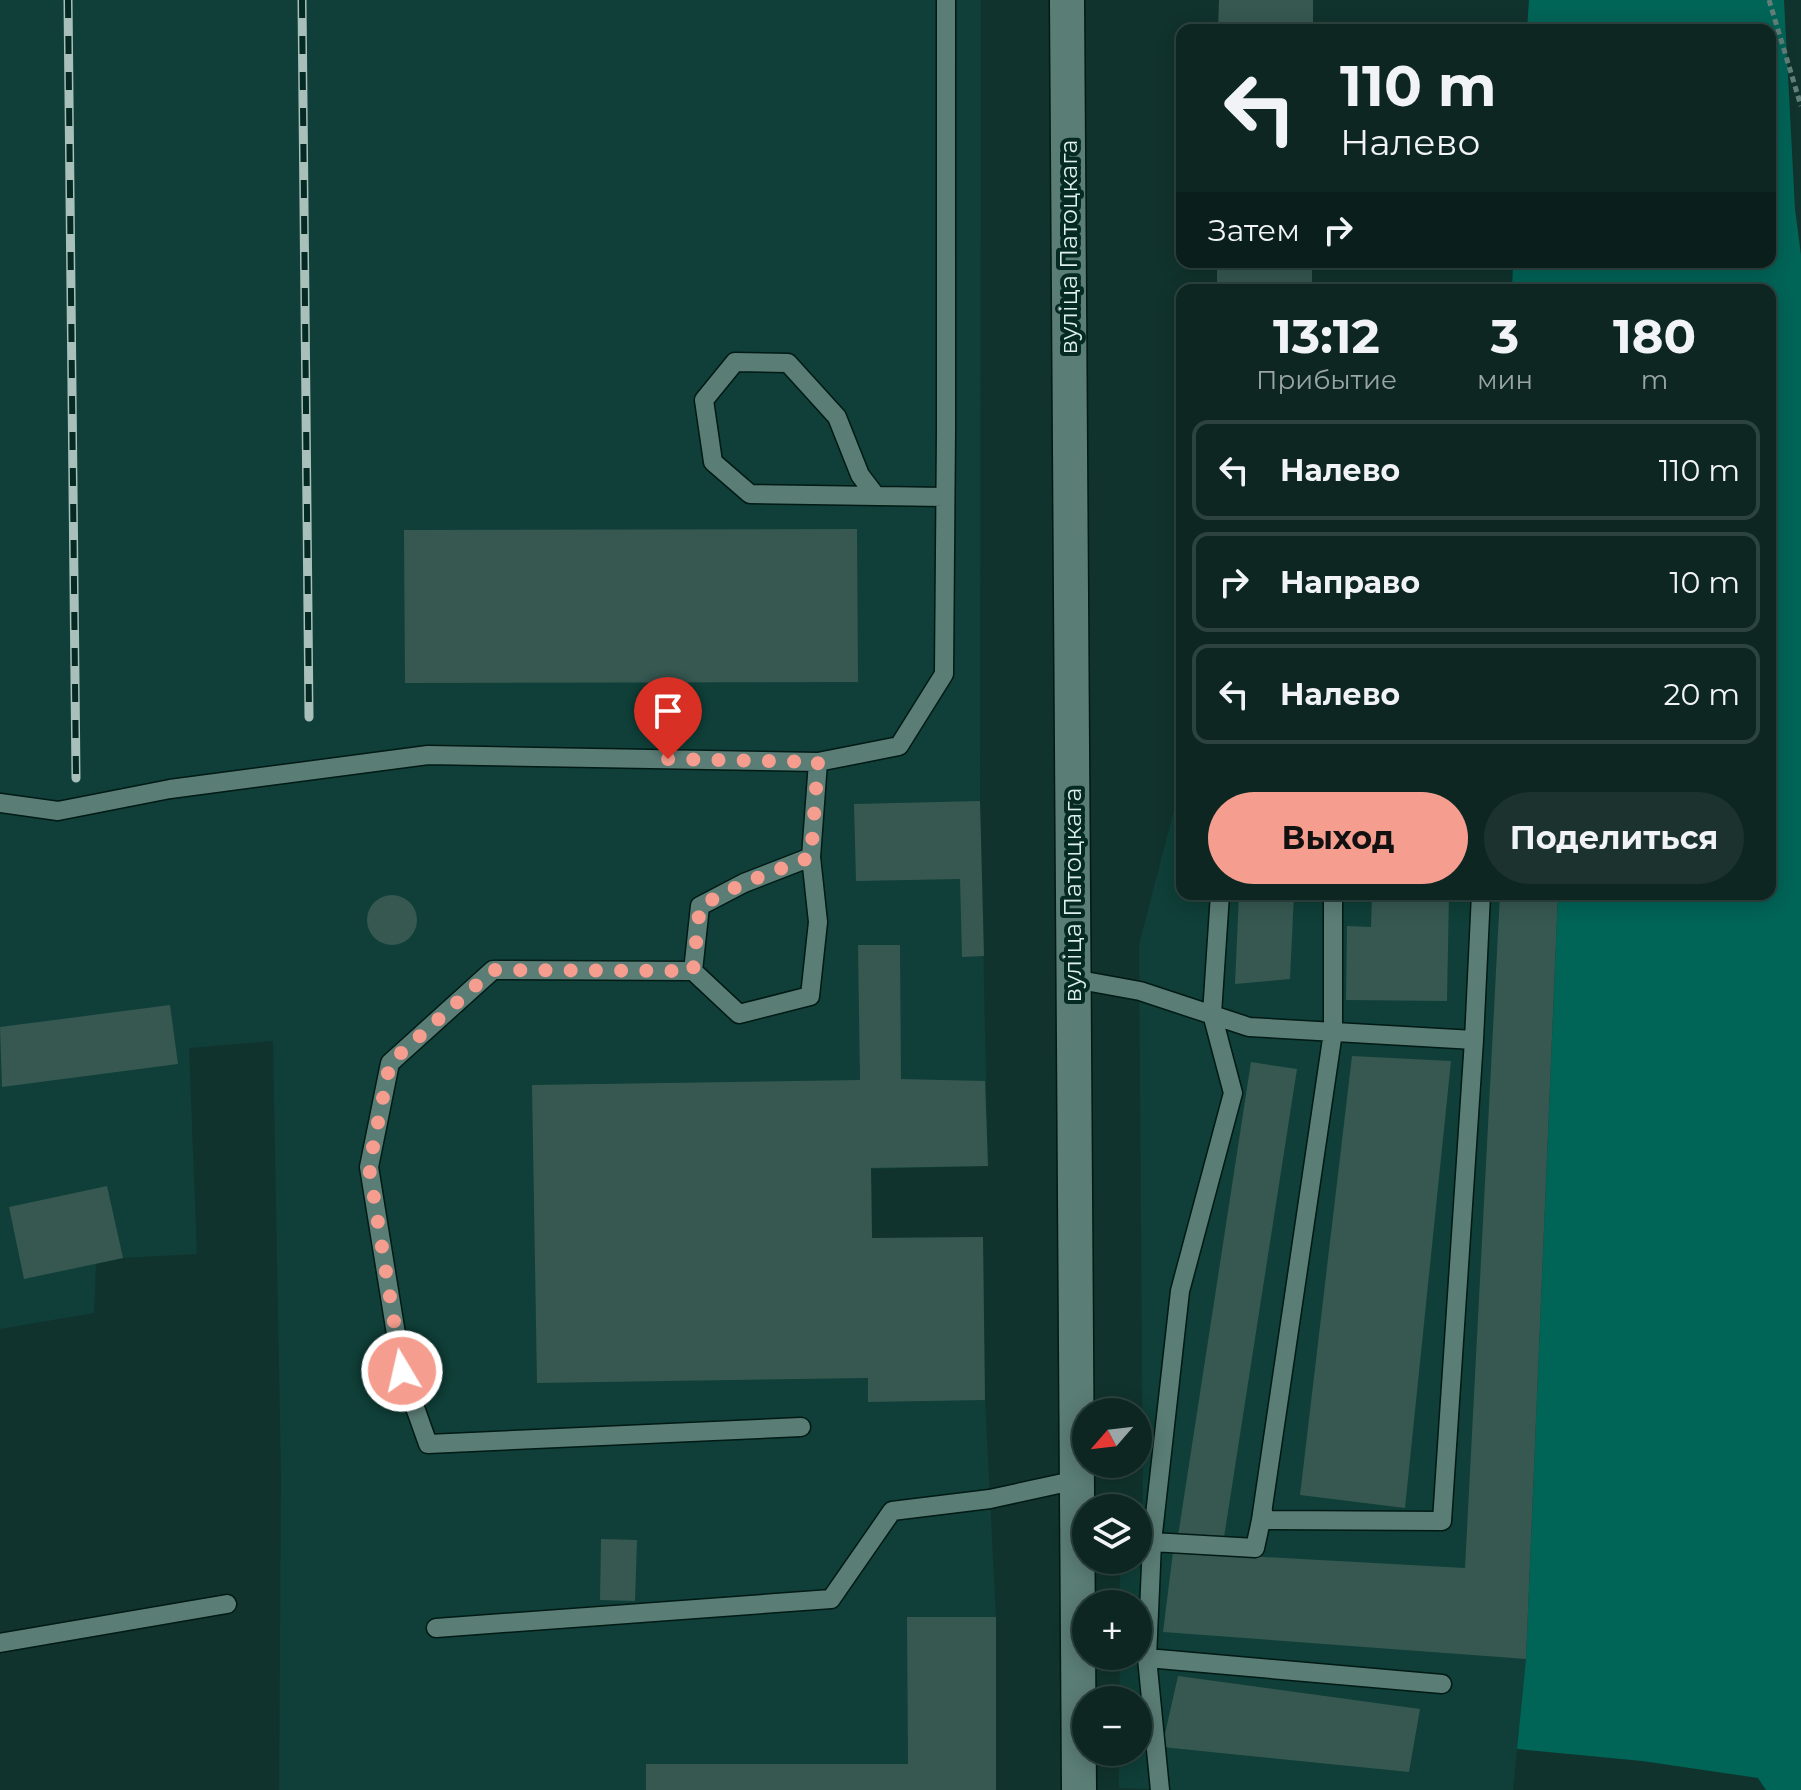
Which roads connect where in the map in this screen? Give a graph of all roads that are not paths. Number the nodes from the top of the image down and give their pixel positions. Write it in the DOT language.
graph roads {
  1 [pos="946,0"];
  2 [pos="1067,0"];
  3 [pos="876,496"];
  4 [pos="945,497"];
  5 [pos="818,762"];
  6 [pos="0,803"];
  7 [pos="811,857"];
  8 [pos="1220,900"];
  9 [pos="1333,900"];
  10 [pos="1481,900"];
  11 [pos="693,971"];
  12 [pos="1074,979"];
  13 [pos="1212,1014"];
  14 [pos="1333,1032"];
  15 [pos="1474,1040"];
  16 [pos="801,1427"];
  17 [pos="1077,1480"];
  18 [pos="1263,1510"];
  19 [pos="1152,1542"];
  20 [pos="227,1604"];
  21 [pos="436,1628"];
  22 [pos="0,1643"];
  23 [pos="1152,1658"];
  24 [pos="1148,1670"];
  25 [pos="1442,1684"];
  26 [pos="1079,1790"];
  27 [pos="1160,1790"];
  1 -- 4 [label="lane"];
  2 -- 12 [label="street, вуліца Патоцкага"];
  3 -- 3 [label="lane"];
  3 -- 4 [label="lane"];
  4 -- 5 [label="lane"];
  5 -- 6 [label="lane"];
  5 -- 7 [label="lane"];
  7 -- 11 [label="lane"];
  7 -- 11 [label="lane"];
  8 -- 13 [label="lane"];
  9 -- 14 [label="lane"];
  10 -- 15 [label="lane"];
  11 -- 16 [label="lane"];
  12 -- 13 [label="lane"];
  12 -- 17 [label="street, вуліца Патоцкага"];
  13 -- 14 [label="lane"];
  13 -- 19 [label="lane"];
  14 -- 15 [label="lane"];
  14 -- 18 [label="lane"];
  15 -- 18 [label="lane"];
  17 -- 21 [label="lane"];
  17 -- 26 [label="street, вуліца Патоцкага"];
  18 -- 19 [label="lane"];
  20 -- 22 [label="lane"];
  23 -- 25 [label="lane"];
  24 -- 27 [label="lane"];
}
